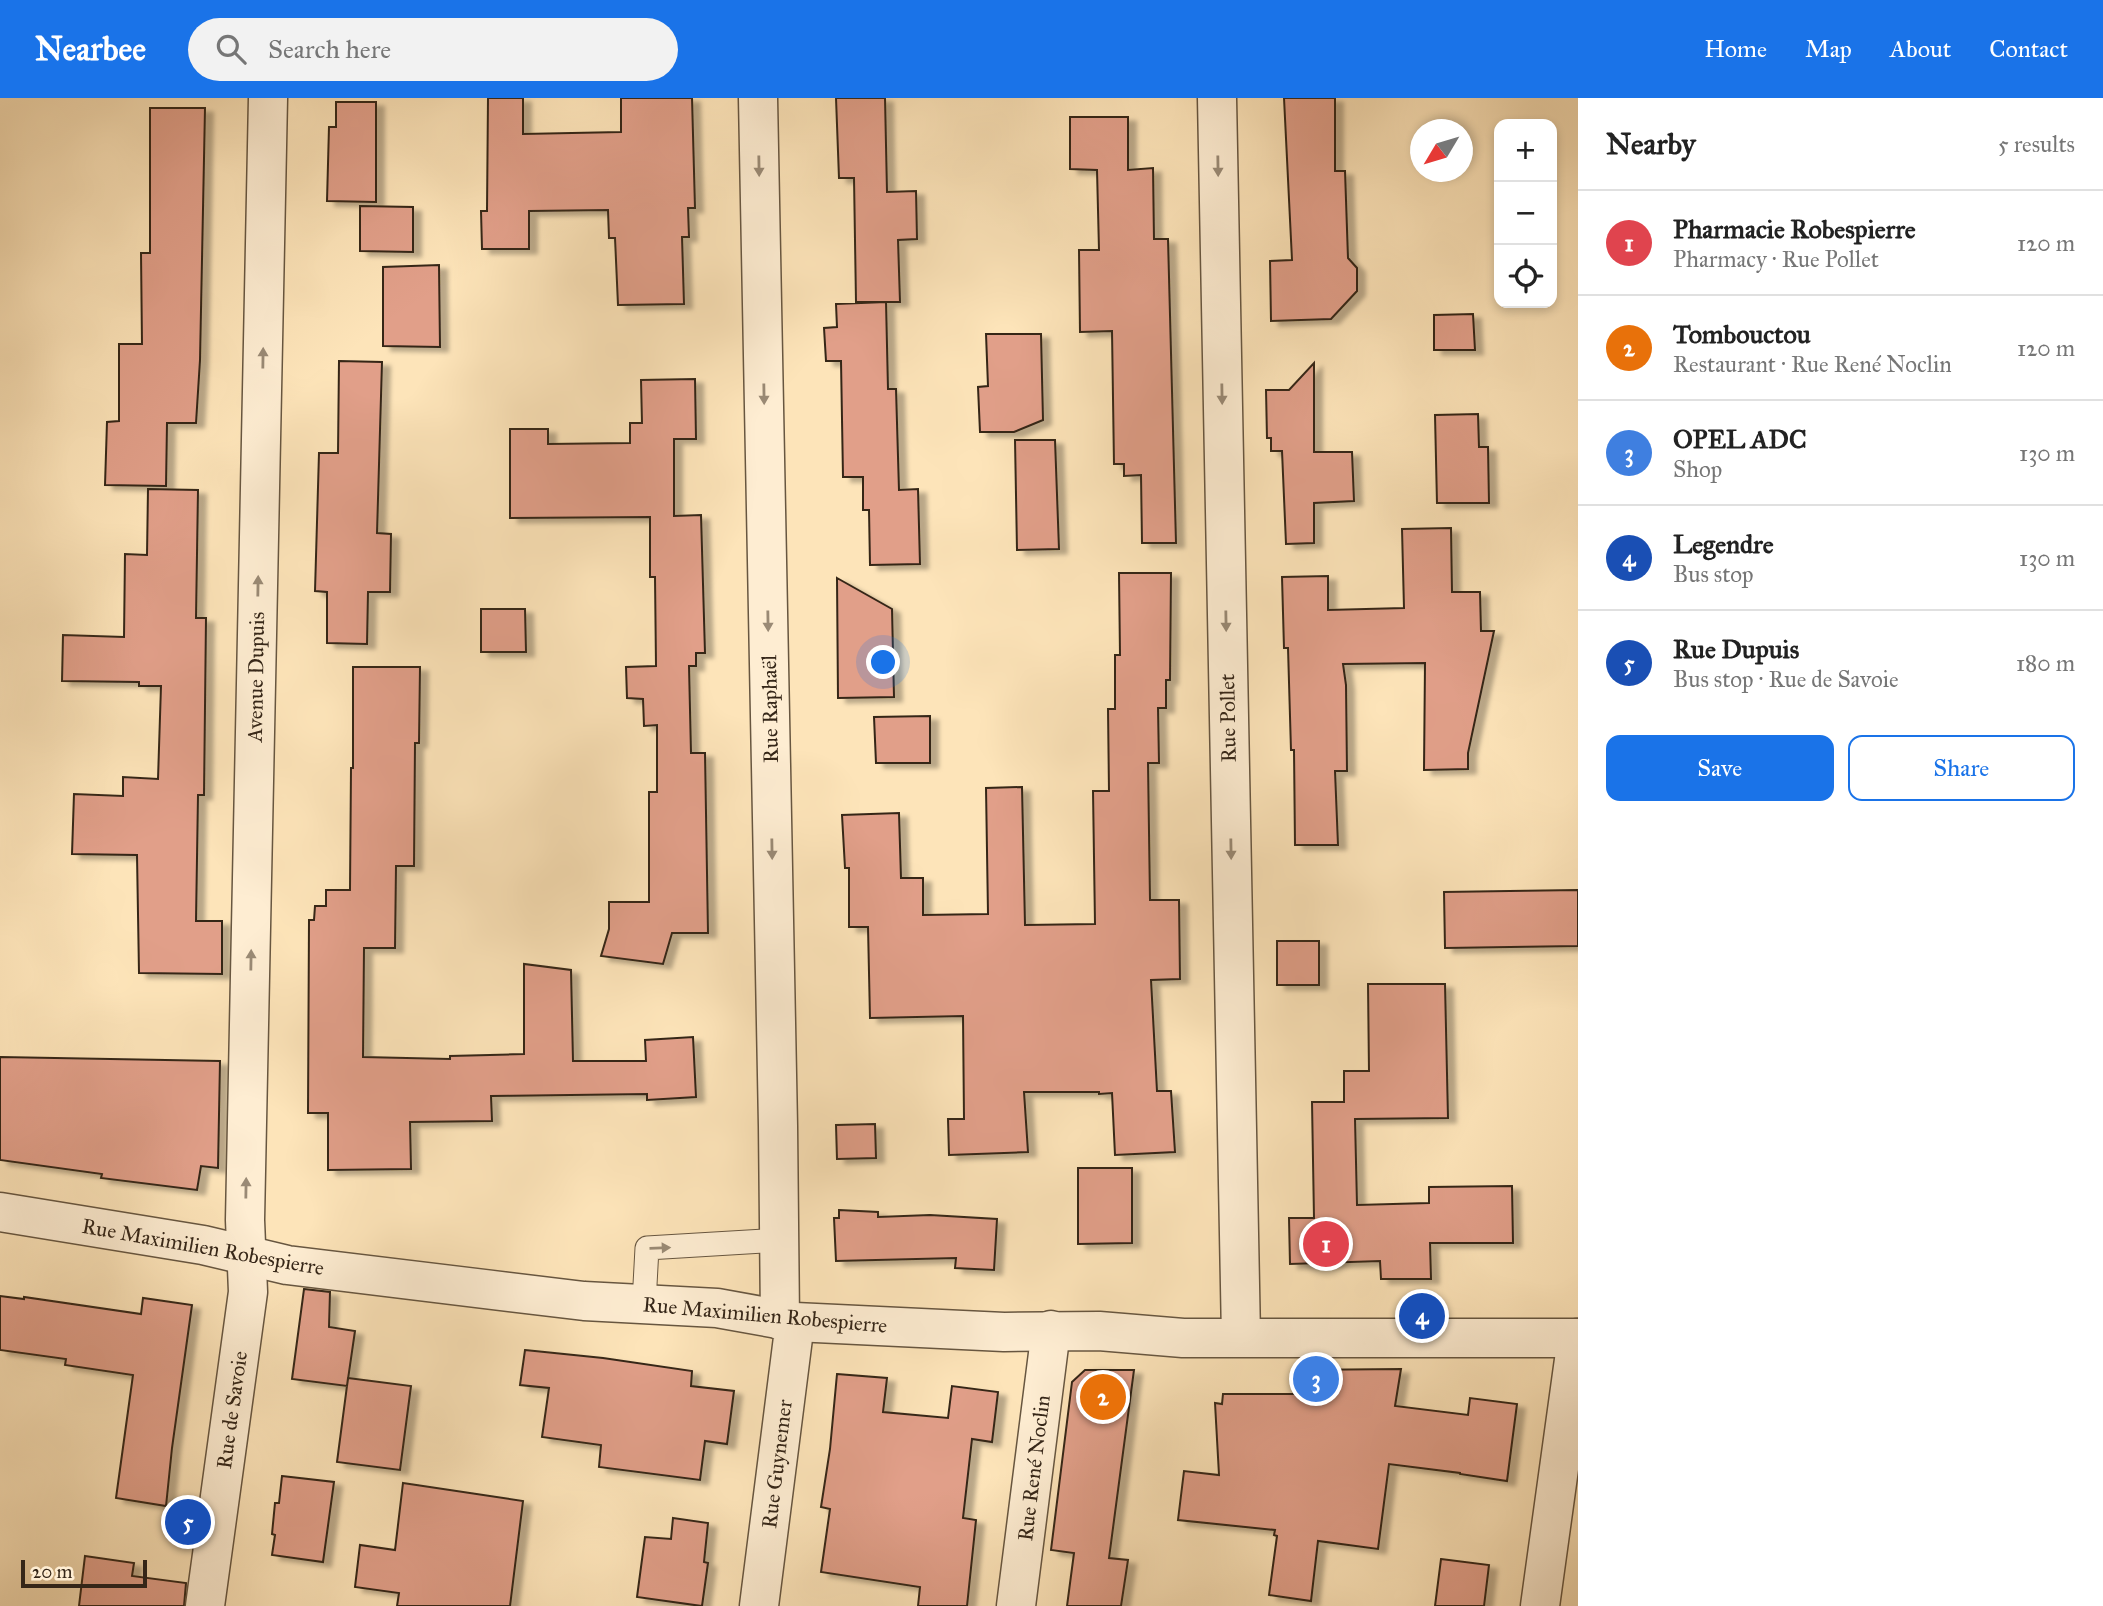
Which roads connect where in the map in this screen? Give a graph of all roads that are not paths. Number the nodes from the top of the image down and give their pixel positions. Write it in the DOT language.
graph roads {
  1 [pos="268,98"];
  2 [pos="758,98"];
  3 [pos="1217,98"];
  4 [pos="0,1212"];
  5 [pos="779,1240"];
  6 [pos="247,1256"];
  7 [pos="644,1303"];
  8 [pos="787,1321"];
  9 [pos="1051,1330"];
  10 [pos="1241,1337"];
  11 [pos="1577,1338"];
  12 [pos="205,1606"];
  13 [pos="760,1606"];
  14 [pos="1016,1606"];
  15 [pos="1540,1606"];
  6 -- 1 [label="street, Avenue Dupuis, one-way"];
  2 -- 5 [label="street, Rue Raphaël, one-way"];
  3 -- 10 [label="street, Rue Pollet, one-way"];
  4 -- 6 [label="street, Rue Maximilien Robespierre"];
  7 -- 5 [label="lane, one-way"];
  5 -- 8 [label="street, Rue Raphaël"];
  6 -- 7 [label="street, Rue Maximilien Robespierre"];
  6 -- 12 [label="street, Rue de Savoie"];
  7 -- 8 [label="street, Rue Maximilien Robespierre"];
  8 -- 9 [label="street, Rue Maximilien Robespierre"];
  8 -- 13 [label="street, Rue Guynemer"];
  9 -- 10 [label="street, Rue Maximilien Robespierre"];
  9 -- 14 [label="street, Rue René Noclin"];
  10 -- 11 [label="street, Rue Maximilien Robespierre"];
  11 -- 15 [label="street"];
}
